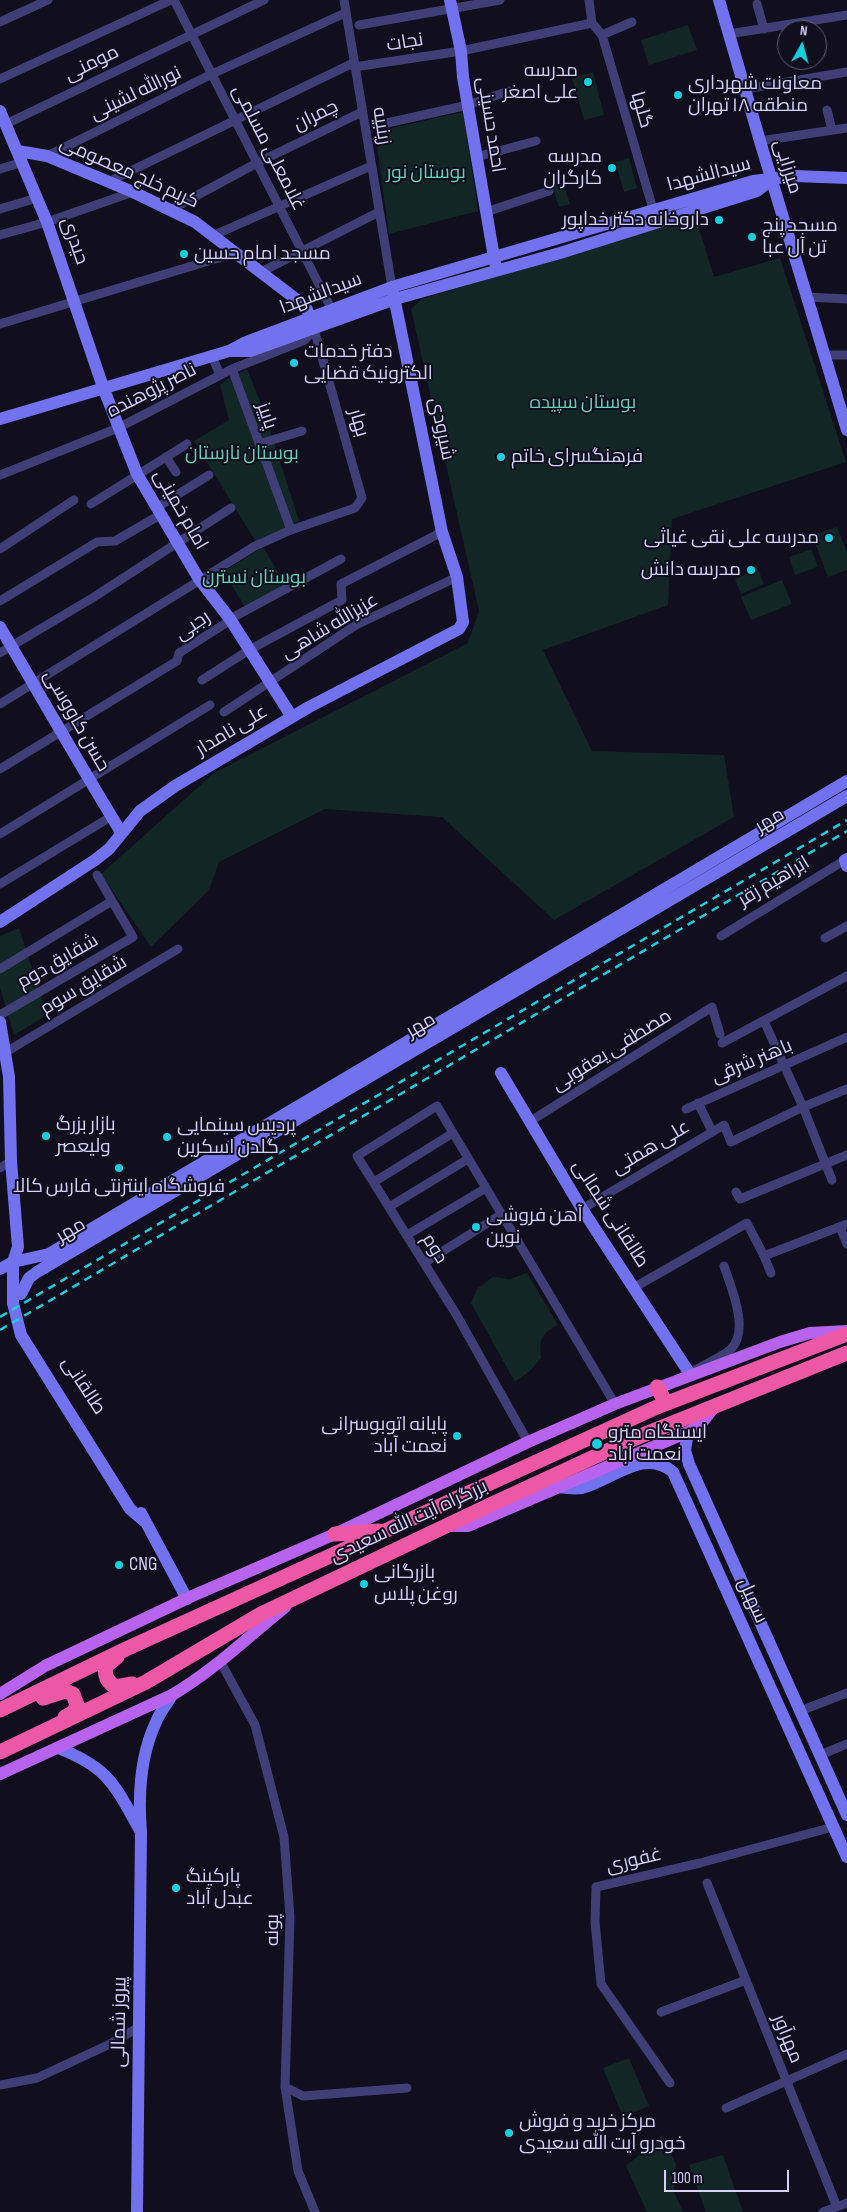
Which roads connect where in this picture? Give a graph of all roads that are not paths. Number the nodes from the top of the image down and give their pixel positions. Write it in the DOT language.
graph roads {
  1 [pos="48,0"];
  2 [pos="173,0"];
  3 [pos="264,0"];
  4 [pos="344,0"];
  5 [pos="500,0"];
  6 [pos="589,0"];
  7 [pos="719,0"];
  8 [pos="451,4"];
  9 [pos="758,4"];
  10 [pos="345,12"];
  11 [pos="847,14"];
  12 [pos="0,22"];
  13 [pos="632,22"];
  14 [pos="592,23"];
  15 [pos="359,25"];
  16 [pos="764,28"];
  17 [pos="192,34"];
  18 [pos="729,34"];
  19 [pos="602,35"];
  20 [pos="461,50"];
  21 [pos="354,65"];
  22 [pos="847,72"];
  23 [pos="212,74"];
  24 [pos="0,78"];
  25 [pos="745,89"];
  26 [pos="509,91"];
  27 [pos="468,105"];
  28 [pos="827,110"];
  29 [pos="0,111"];
  30 [pos="362,112"];
  31 [pos="235,119"];
  32 [pos="378,125"];
  33 [pos="847,128"];
  34 [pos="5,129"];
  35 [pos="832,130"];
  36 [pos="536,141"];
  37 [pos="760,141"];
  38 [pos="20,156"];
  39 [pos="47,156"];
  40 [pos="476,157"];
  41 [pos="257,162"];
  42 [pos="371,166"];
  43 [pos="0,169"];
  44 [pos="847,178"];
  45 [pos="772,179"];
  46 [pos="108,182"];
  47 [pos="549,191"];
  48 [pos="133,192"];
  49 [pos="38,198"];
  50 [pos="279,206"];
  51 [pos="0,208"];
  52 [pos="653,209"];
  53 [pos="170,210"];
  54 [pos="379,212"];
  55 [pos="486,212"];
  56 [pos="48,222"];
  57 [pos="658,222"];
  58 [pos="0,236"];
  59 [pos="212,236"];
  60 [pos="302,252"];
  61 [pos="235,253"];
  62 [pos="494,257"];
  63 [pos="497,271"];
  64 [pos="261,272"];
  65 [pos="392,286"];
  66 [pos="807,297"];
  67 [pos="395,299"];
  68 [pos="847,299"];
  69 [pos="74,302"];
  70 [pos="332,310"];
  71 [pos="0,324"];
  72 [pos="312,324"];
  73 [pos="824,355"];
  74 [pos="847,355"];
  75 [pos="212,356"];
  76 [pos="232,369"];
  77 [pos="220,375"];
  78 [pos="103,387"];
  79 [pos="844,407"];
  80 [pos="0,419"];
  81 [pos="118,428"];
  82 [pos="847,430"];
  83 [pos="302,431"];
  84 [pos="187,444"];
  85 [pos="259,444"];
  86 [pos="166,457"];
  87 [pos="176,472"];
  88 [pos="137,474"];
  89 [pos="0,475"];
  90 [pos="209,475"];
  91 [pos="74,500"];
  92 [pos="91,504"];
  93 [pos="231,508"];
  94 [pos="158,511"];
  95 [pos="290,530"];
  96 [pos="442,532"];
  97 [pos="177,544"];
  98 [pos="0,549"];
  99 [pos="341,559"];
  100 [pos="457,577"];
  101 [pos="199,580"];
  102 [pos="0,601"];
  103 [pos="230,619"];
  104 [pos="0,627"];
  105 [pos="12,646"];
  106 [pos="249,650"];
  107 [pos="0,653"];
  108 [pos="202,680"];
  109 [pos="271,682"];
  110 [pos="33,684"];
  111 [pos="0,704"];
  112 [pos="210,705"];
  113 [pos="224,712"];
  114 [pos="292,717"];
  115 [pos="62,731"];
  116 [pos="0,769"];
  117 [pos="88,780"];
  118 [pos="847,781"];
  119 [pos="847,796"];
  120 [pos="112,816"];
  121 [pos="121,832"];
  122 [pos="0,834"];
  123 [pos="846,862"];
  124 [pos="96,875"];
  125 [pos="0,884"];
  126 [pos="112,901"];
  127 [pos="0,922"];
  128 [pos="847,926"];
  129 [pos="721,936"];
  130 [pos="825,938"];
  131 [pos="178,948"];
  132 [pos="0,969"];
  133 [pos="847,976"];
  134 [pos="0,1015"];
  135 [pos="764,1021"];
  136 [pos="0,1022"];
  137 [pos="720,1034"];
  138 [pos="2,1037"];
  139 [pos="847,1038"];
  140 [pos="722,1043"];
  141 [pos="6,1052"];
  142 [pos="384,1062"];
  143 [pos="784,1067"];
  144 [pos="501,1073"];
  145 [pos="5,1080"];
  146 [pos="847,1090"];
  147 [pos="698,1103"];
  148 [pos="803,1107"];
  149 [pos="686,1109"];
  150 [pos="529,1122"];
  151 [pos="5,1125"];
  152 [pos="712,1131"];
  153 [pos="453,1133"];
  154 [pos="847,1155"];
  155 [pos="468,1159"];
  156 [pos="12,1161"];
  157 [pos="824,1163"];
  158 [pos="0,1168"];
  159 [pos="832,1180"];
  160 [pos="374,1182"];
  161 [pos="174,1186"];
  162 [pos="486,1188"];
  163 [pos="738,1195"];
  164 [pos="389,1207"];
  165 [pos="582,1209"];
  166 [pos="502,1214"];
  167 [pos="843,1225"];
  168 [pos="407,1235"];
  169 [pos="847,1244"];
  170 [pos="764,1256"];
  171 [pos="22,1261"];
  172 [pos="424,1263"];
  173 [pos="724,1266"];
  174 [pos="0,1269"];
  175 [pos="37,1272"];
  176 [pos="771,1273"];
  177 [pos="635,1287"];
  178 [pos="17,1299"];
  179 [pos="847,1332"];
  180 [pos="847,1353"];
  181 [pos="690,1374"];
  182 [pos="657,1387"];
  183 [pos="666,1403"];
  184 [pos="615,1404"];
  185 [pos="717,1404"];
  186 [pos="688,1432"];
  187 [pos="528,1442"];
  188 [pos="689,1464"];
  189 [pos="673,1472"];
  190 [pos="557,1487"];
  191 [pos="144,1521"];
  192 [pos="446,1526"];
  193 [pos="390,1530"];
  194 [pos="335,1534"];
  195 [pos="296,1598"];
  196 [pos="187,1599"];
  197 [pos="126,1649"];
  198 [pos="220,1661"];
  199 [pos="146,1682"];
  200 [pos="847,1693"];
  201 [pos="0,1694"];
  202 [pos="172,1695"];
  203 [pos="0,1711"];
  204 [pos="800,1711"];
  205 [pos="22,1741"];
  206 [pos="847,1744"];
  207 [pos="58,1748"];
  208 [pos="0,1752"];
  209 [pos="820,1755"];
  210 [pos="0,1774"];
  211 [pos="847,1815"];
  212 [pos="833,1827"];
  213 [pos="141,1832"];
  214 [pos="847,1857"];
  215 [pos="707,1884"];
  216 [pos="746,1980"];
  217 [pos="661,2012"];
  218 [pos="139,2027"];
  219 [pos="847,2054"];
  220 [pos="787,2081"];
  221 [pos="670,2083"];
  222 [pos="0,2085"];
  223 [pos="285,2087"];
  224 [pos="407,2088"];
  225 [pos="726,2108"];
  226 [pos="847,2204"];
  227 [pos="837,2207"];
  228 [pos="137,2212"];
  229 [pos="315,2212"];
  230 [pos="823,2212"];
  1 -- 12 [label="street"];
  2 -- 17 [label="street, غلامعلی مسلمی"];
  2 -- 24 [label="street"];
  3 -- 17 [label="street"];
  4 -- 10 [label="street, زینبیه"];
  5 -- 8 [label="street"];
  6 -- 14 [label="street"];
  7 -- 18 [label="street, میرزایی"];
  8 -- 15 [label="street"];
  8 -- 20 [label="street, احمد حسینی"];
  9 -- 16 [label="street"];
  10 -- 21 [label="street, زینبیه"];
  10 -- 23 [label="street, نورالله لشینی"];
  11 -- 16 [label="street"];
  13 -- 19 [label="street"];
  14 -- 19 [label="street, گلها"];
  14 -- 20 [label="street, نجات"];
  16 -- 18 [label="street"];
  17 -- 23 [label="street, غلامعلی مسلمی"];
  17 -- 34 [label="street, مومنی"];
  18 -- 25 [label="street, میرزایی"];
  19 -- 52 [label="street, گلها"];
  20 -- 21 [label="street, نجات"];
  20 -- 27 [label="street, احمد حسینی"];
  21 -- 30 [label="street, زینبیه"];
  21 -- 31 [label="street, نجات"];
  22 -- 25 [label="street"];
  23 -- 31 [label="street, غلامعلی مسلمی"];
  23 -- 39 [label="street, نورالله لشینی"];
  25 -- 37 [label="street, میرزایی"];
  26 -- 27 [label="street"];
  27 -- 32 [label="street"];
  27 -- 40 [label="street, احمد حسینی"];
  28 -- 35 [label="street"];
  29 -- 34 [label="street, حیدری"];
  30 -- 41 [label="street, چمران"];
  30 -- 42 [label="street, زینبیه"];
  31 -- 41 [label="street, غلامعلی مسلمی"];
  31 -- 46 [label="street, نجات"];
  33 -- 35 [label="street"];
  34 -- 38 [label="street, حیدری"];
  35 -- 37 [label="street"];
  36 -- 40 [label="street"];
  37 -- 45 [label="street, میرزایی"];
  38 -- 39 [label="street, کریم خلج معصومی"];
  38 -- 43 [label="street"];
  38 -- 49 [label="street, حیدری"];
  39 -- 46 [label="street, کریم خلج معصومی"];
  40 -- 55 [label="street, احمد حسینی"];
  41 -- 50 [label="street, غلامعلی مسلمی"];
  41 -- 53 [label="street, چمران"];
  42 -- 50 [label="street"];
  42 -- 54 [label="street, زینبیه"];
  44 -- 45 [label="street"];
  45 -- 52 [label="street, سیدالشهدا"];
  45 -- 57 [label="street, سیدالشهدا"];
  45 -- 66 [label="street, میرزایی"];
  46 -- 48 [label="street, کریم خلج معصومی"];
  47 -- 55 [label="street"];
  48 -- 53 [label="street, کریم خلج معصومی"];
  48 -- 56 [label="street"];
  49 -- 51 [label="street"];
  49 -- 56 [label="street, حیدری"];
  50 -- 59 [label="street"];
  50 -- 60 [label="street, غلامعلی مسلمی"];
  52 -- 57 [label="street"];
  52 -- 62 [label="street, سیدالشهدا"];
  53 -- 59 [label="street, کریم خلج معصومی"];
  54 -- 60 [label="street"];
  54 -- 65 [label="street, زینبیه"];
  55 -- 62 [label="street, احمد حسینی"];
  56 -- 58 [label="street"];
  56 -- 69 [label="street, حیدری"];
  57 -- 63 [label="street, سیدالشهدا"];
  59 -- 61 [label="street, کریم خلج معصومی"];
  60 -- 64 [label="street"];
  60 -- 70 [label="street, غلامعلی مسلمی"];
  61 -- 64 [label="street, کریم خلج معصومی"];
  61 -- 69 [label="street"];
  62 -- 63 [label="street, احمد حسینی"];
  62 -- 65 [label="street, سیدالشهدا"];
  63 -- 67 [label="street, سیدالشهدا"];
  64 -- 72 [label="street, کریم خلج معصومی"];
  65 -- 67 [label="street, شیرودی"];
  65 -- 70 [label="street, سیدالشهدا"];
  66 -- 68 [label="street"];
  66 -- 73 [label="street, میرزایی"];
  67 -- 72 [label="street, سیدالشهدا"];
  67 -- 96 [label="street, شیرودی"];
  69 -- 71 [label="street"];
  69 -- 78 [label="street, حیدری"];
  70 -- 72 [label="street, سیدالشهدا"];
  72 -- 75 [label="street, سیدالشهدا"];
  72 -- 76 [label="street, ناصر پژوهنده"];
  72 -- 95 [label="street, بهار"];
  73 -- 74 [label="street"];
  73 -- 79 [label="street, میرزایی"];
  75 -- 77 [label="street"];
  75 -- 78 [label="street, سیدالشهدا"];
  76 -- 77 [label="street, ناصر پژوهنده"];
  76 -- 85 [label="street, پاییز"];
  77 -- 81 [label="street, ناصر پژوهنده"];
  78 -- 80 [label="street, سیدالشهدا"];
  78 -- 81 [label="street, امام خمینی"];
  79 -- 82 [label="street, میرزایی"];
  81 -- 88 [label="street, امام خمینی"];
  81 -- 89 [label="street, ناصر پژوهنده"];
  83 -- 85 [label="street"];
  84 -- 86 [label="street"];
  85 -- 95 [label="street, پاییز"];
  86 -- 87 [label="street"];
  86 -- 88 [label="street"];
  88 -- 92 [label="street"];
  88 -- 94 [label="street, امام خمینی"];
  90 -- 94 [label="street"];
  91 -- 98 [label="street"];
  93 -- 97 [label="street"];
  94 -- 97 [label="street, امام خمینی"];
  94 -- 102 [label="street"];
  95 -- 101 [label="street"];
  96 -- 100 [label="street, شیرودی"];
  96 -- 106 [label="street"];
  97 -- 101 [label="street, امام خمینی"];
  97 -- 105 [label="street"];
  99 -- 103 [label="street, رجبی"];
  100 -- 109 [label="street, عزیزالله شاهی"];
  100 -- 114 [label="street, علی نامدار"];
  101 -- 103 [label="street, امام خمینی"];
  101 -- 110 [label="street"];
  103 -- 106 [label="street, امام خمینی"];
  103 -- 115 [label="street, رجبی"];
  104 -- 105 [label="street, حسن کاووسی"];
  105 -- 107 [label="street"];
  105 -- 110 [label="street, حسن کاووسی"];
  106 -- 108 [label="street"];
  106 -- 109 [label="street, امام خمینی"];
  109 -- 113 [label="street, عزیزالله شاهی"];
  109 -- 114 [label="street, امام خمینی"];
  110 -- 111 [label="street"];
  110 -- 115 [label="street, حسن کاووسی"];
  112 -- 117 [label="street"];
  114 -- 121 [label="street, علی نامدار"];
  115 -- 116 [label="street, رجبی"];
  115 -- 117 [label="street, حسن کاووسی"];
  117 -- 120 [label="street, حسن کاووسی"];
  117 -- 122 [label="street"];
  118 -- 142 [label="street, مهر"];
  119 -- 142 [label="street, مهر"];
  120 -- 121 [label="street, حسن کاووسی"];
  120 -- 125 [label="street"];
  121 -- 127 [label="street, علی نامدار"];
  123 -- 129 [label="street, ابراهیم زقر"];
  124 -- 126 [label="street"];
  126 -- 132 [label="street"];
  126 -- 134 [label="street, شقایق دوم"];
  128 -- 130 [label="street"];
  131 -- 141 [label="street, شقایق سوم"];
  133 -- 135 [label="street"];
  135 -- 140 [label="street"];
  135 -- 143 [label="street"];
  136 -- 138 [label="street"];
  137 -- 150 [label="street, مصطفی یعقوبی"];
  138 -- 141 [label="street"];
  139 -- 143 [label="street, باهنر شرقی"];
  141 -- 145 [label="street"];
  142 -- 161 [label="street, مهر"];
  143 -- 147 [label="street, باهنر شرقی"];
  143 -- 148 [label="street"];
  144 -- 150 [label="street, طالقانی شمالی"];
  145 -- 151 [label="street"];
  146 -- 148 [label="street"];
  147 -- 149 [label="street"];
  147 -- 152 [label="street, باهنر شرقی"];
  148 -- 152 [label="street"];
  148 -- 157 [label="street"];
  150 -- 165 [label="street, طالقانی شمالی"];
  151 -- 156 [label="street"];
  152 -- 165 [label="street, علی همتی"];
  153 -- 155 [label="street"];
  153 -- 160 [label="street"];
  153 -- 160 [label="street, دوم"];
  154 -- 157 [label="street"];
  155 -- 162 [label="street"];
  155 -- 164 [label="street"];
  156 -- 158 [label="street"];
  156 -- 171 [label="street, طالقانی"];
  157 -- 159 [label="street"];
  157 -- 163 [label="street"];
  160 -- 164 [label="street, دوم"];
  161 -- 171 [label="street, مهر"];
  161 -- 175 [label="street, مهر"];
  162 -- 166 [label="street"];
  162 -- 168 [label="street"];
  164 -- 168 [label="street, دوم"];
  165 -- 177 [label="street, طالقانی شمالی"];
  166 -- 172 [label="street"];
  166 -- 184 [label="street"];
  167 -- 169 [label="street"];
  167 -- 170 [label="street"];
  168 -- 172 [label="street, دوم"];
  170 -- 176 [label="street"];
  170 -- 177 [label="street"];
  171 -- 174 [label="street"];
  171 -- 175 [label="street"];
  171 -- 178 [label="street, طالقانی"];
  172 -- 187 [label="street, دوم"];
  173 -- 181 [label="street"];
  175 -- 178 [label="street, مهر"];
  177 -- 181 [label="street, طالقانی شمالی"];
  178 -- 191 [label="street, طالقانی"];
  178 -- 191 [label="street, طالقانی"];
  179 -- 181 [label="main road"];
  179 -- 183 [label="highway, بزرگراه آیت الله سعیدی"];
  180 -- 185 [label="highway, بزرگراه آیت الله سعیدی"];
  181 -- 182 [label="main road"];
  182 -- 183 [label="highway"];
  182 -- 184 [label="main road"];
  183 -- 193 [label="highway, بزرگراه آیت الله سعیدی"];
  184 -- 187 [label="main road"];
  185 -- 186 [label="main road"];
  185 -- 192 [label="highway, بزرگراه آیت الله سعیدی"];
  186 -- 188 [label="street, سهیل"];
  186 -- 190 [label="main road"];
  187 -- 194 [label="main road"];
  188 -- 189 [label="street"];
  188 -- 204 [label="street, سهیل"];
  189 -- 190 [label="street"];
  189 -- 212 [label="street, سهیل"];
  190 -- 192 [label="main road"];
  191 -- 196 [label="street, طالقانی"];
  192 -- 195 [label="highway, بزرگراه آیت الله سعیدی"];
  193 -- 194 [label="highway"];
  193 -- 197 [label="highway, بزرگراه آیت الله سعیدی"];
  194 -- 196 [label="main road"];
  195 -- 198 [label="main road"];
  195 -- 199 [label="highway, بزرگراه آیت الله سعیدی"];
  196 -- 201 [label="main road"];
  197 -- 199 [label="highway"];
  197 -- 203 [label="highway, بزرگراه آیت الله سعیدی"];
  198 -- 202 [label="main road"];
  198 -- 223 [label="street, پونه"];
  199 -- 205 [label="highway, بزرگراه آیت الله سعیدی"];
  200 -- 204 [label="street"];
  202 -- 207 [label="main road"];
  202 -- 213 [label="street, پیروز شمالی"];
  203 -- 205 [label="highway"];
  204 -- 209 [label="street, سهیل"];
  205 -- 208 [label="highway, بزرگراه آیت الله سعیدی"];
  206 -- 209 [label="street"];
  207 -- 210 [label="main road"];
  207 -- 213 [label="street"];
  209 -- 211 [label="street, سهیل"];
  212 -- 214 [label="street, سهیل"];
  212 -- 221 [label="street, غفوری"];
  213 -- 218 [label="street, پیروز شمالی"];
  215 -- 216 [label="street, مهرآور"];
  216 -- 217 [label="street"];
  216 -- 220 [label="street, مهرآور"];
  218 -- 222 [label="street"];
  218 -- 228 [label="street, پیروز شمالی"];
  219 -- 220 [label="street"];
  220 -- 225 [label="street"];
  220 -- 227 [label="street, مهرآور"];
  223 -- 224 [label="street"];
  223 -- 229 [label="street, پونه"];
  226 -- 227 [label="street"];
  227 -- 230 [label="street"];
}
